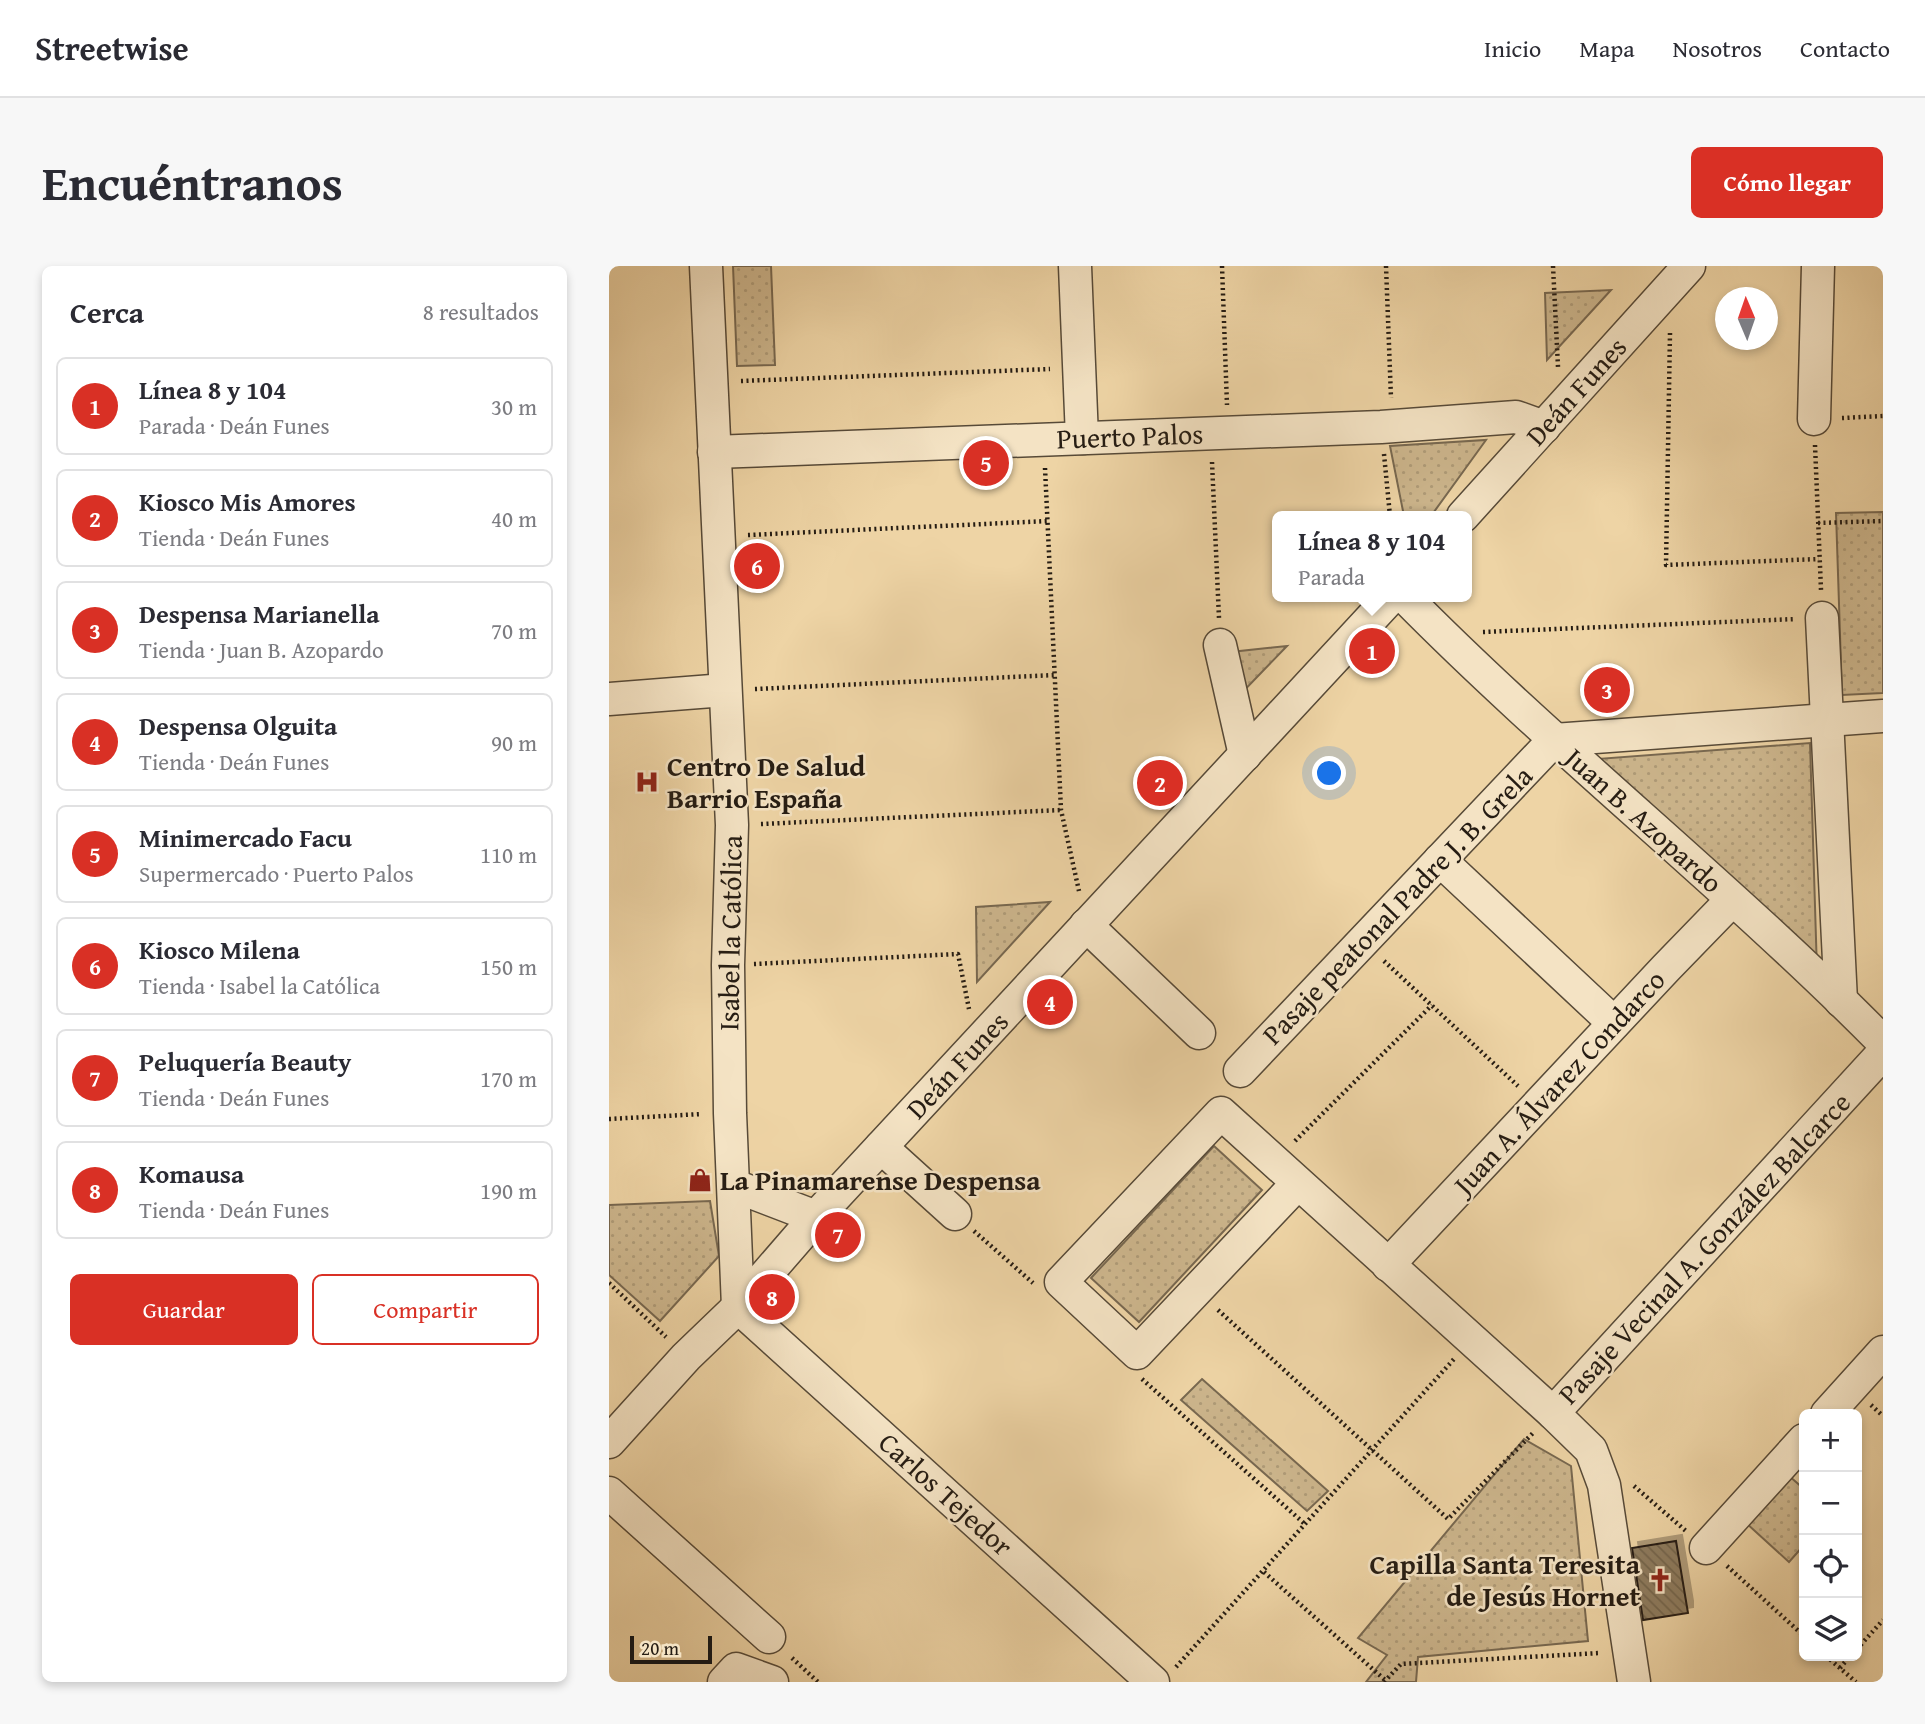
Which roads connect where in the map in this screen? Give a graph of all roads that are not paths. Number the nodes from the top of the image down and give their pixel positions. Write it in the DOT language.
graph roads {
  1 [pos="706,266"];
  2 [pos="1075,266"];
  3 [pos="1818,266"];
  4 [pos="1680,276"];
  5 [pos="1552,418"];
  6 [pos="1814,419"];
  7 [pos="1081,438"];
  8 [pos="714,452"];
  9 [pos="1468,511"];
  10 [pos="1386,602"];
  11 [pos="1410,602"];
  12 [pos="1822,618"];
  13 [pos="1220,645"];
  14 [pos="725,690"];
  15 [pos="609,699"];
  16 [pos="1883,716"];
  17 [pos="1826,720"];
  18 [pos="1554,740"];
  19 [pos="1245,755"];
  20 [pos="1440,860"];
  21 [pos="1732,900"];
  22 [pos="1086,925"];
  23 [pos="1841,1001"];
  24 [pos="1614,1023"];
  25 [pos="1199,1032"];
  26 [pos="1883,1042"];
  27 [pos="1883,1053"];
  28 [pos="1240,1070"];
  29 [pos="881,1147"];
  30 [pos="1298,1183"];
  31 [pos="735,1186"];
  32 [pos="955,1214"];
  33 [pos="816,1217"];
  34 [pos="1388,1265"];
  35 [pos="739,1307"];
  36 [pos="1883,1353"];
  37 [pos="1832,1409"];
  38 [pos="1553,1413"];
  39 [pos="609,1441"];
  40 [pos="1799,1446"];
  41 [pos="609,1493"];
  42 [pos="1706,1548"];
  43 [pos="769,1637"];
  44 [pos="1631,1667"];
  45 [pos="1162,1677"];
  46 [pos="724,1682"];
  47 [pos="772,1682"];
  1 -- 8 [label="street, Isabel la Católica"];
  2 -- 7 [label="street"];
  3 -- 6 [label="street"];
  4 -- 5 [label="street, Deán Funes"];
  5 -- 7 [label="street, Puerto Palos"];
  5 -- 9 [label="street, Deán Funes"];
  7 -- 8 [label="street, Puerto Palos"];
  8 -- 14 [label="street, Isabel la Católica"];
  10 -- 19 [label="street, Deán Funes"];
  11 -- 18 [label="street, Juan B. Azopardo"];
  12 -- 17 [label="street"];
  13 -- 19 [label="street"];
  14 -- 15 [label="street"];
  14 -- 31 [label="street, Isabel la Católica"];
  16 -- 17 [label="street"];
  17 -- 18 [label="street"];
  17 -- 23 [label="street"];
  18 -- 20 [label="street, Pasaje peatonal Padre J. B. Grela"];
  18 -- 21 [label="street, Juan B. Azopardo"];
  19 -- 22 [label="street, Deán Funes"];
  20 -- 24 [label="street"];
  20 -- 28 [label="street, Pasaje peatonal Padre J. B. Grela"];
  21 -- 23 [label="street, Juan B. Azopardo"];
  21 -- 24 [label="street, Juan A. Álvarez Condarco"];
  22 -- 25 [label="street"];
  22 -- 29 [label="street, Deán Funes"];
  23 -- 26 [label="street, Juan B. Azopardo"];
  24 -- 34 [label="street, Juan A. Álvarez Condarco"];
  27 -- 38 [label="street, Pasaje Vecinal A. González Balcarce"];
  29 -- 32 [label="street"];
  29 -- 33 [label="street, Deán Funes"];
  30 -- 30 [label="street"];
  30 -- 34 [label="street"];
  31 -- 33 [label="street"];
  31 -- 35 [label="street, Isabel la Católica"];
  33 -- 35 [label="street, Deán Funes"];
  34 -- 38 [label="street"];
  35 -- 39 [label="street, Deán Funes"];
  35 -- 45 [label="street, Carlos Tejedor"];
  36 -- 37 [label="street"];
  38 -- 44 [label="street"];
  40 -- 42 [label="street"];
  41 -- 43 [label="street"];
  46 -- 47 [label="street"];
}
